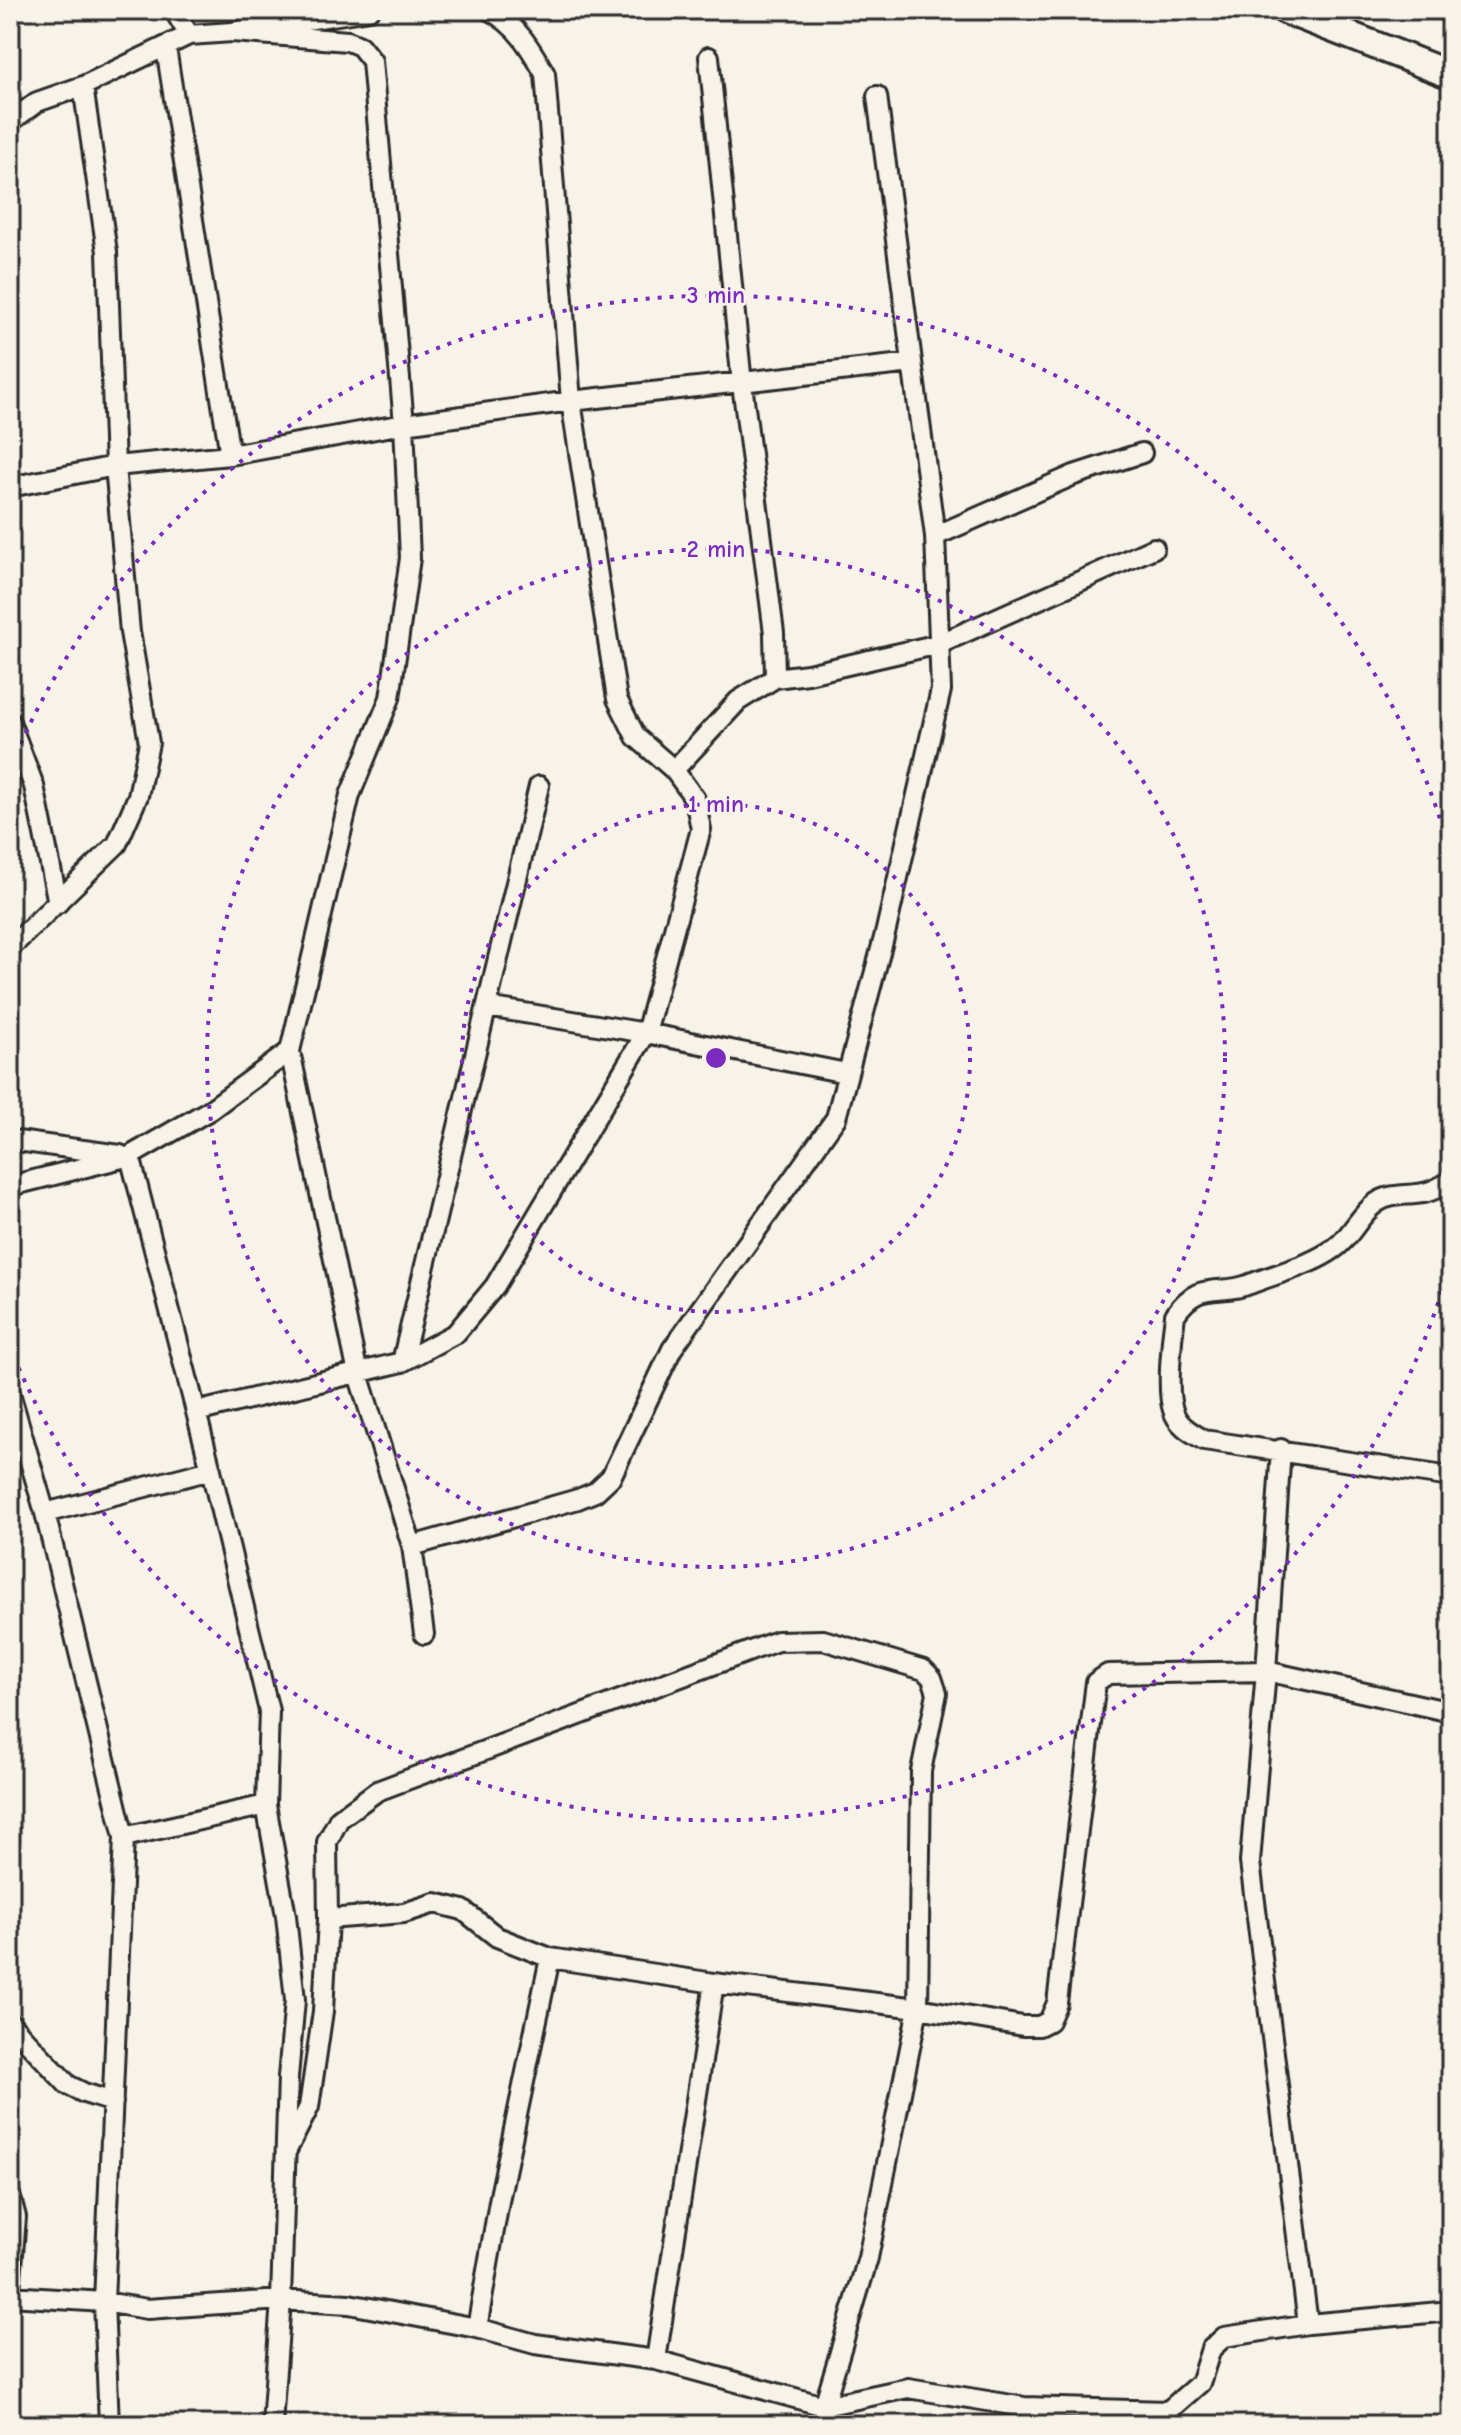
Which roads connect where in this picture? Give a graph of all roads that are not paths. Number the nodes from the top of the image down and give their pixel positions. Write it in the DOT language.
graph roads {
  1 [pos="174,10"];
  2 [pos="369,10"];
  3 [pos="489,10"];
  4 [pos="1285,10"];
  5 [pos="232,32"];
  6 [pos="189,35"];
  7 [pos="166,48"];
  8 [pos="709,57"];
  9 [pos="1451,75"];
  10 [pos="83,86"];
  11 [pos="877,96"];
  12 [pos="10,122"];
  13 [pos="912,363"];
  14 [pos="742,384"];
  15 [pos="571,401"];
  16 [pos="404,424"];
  17 [pos="1142,453"];
  18 [pos="230,455"];
  19 [pos="115,466"];
  20 [pos="10,487"];
  21 [pos="935,536"];
  22 [pos="1154,548"];
  23 [pos="939,644"];
  24 [pos="775,678"];
  25 [pos="10,722"];
  26 [pos="674,770"];
  27 [pos="539,786"];
  28 [pos="58,903"];
  29 [pos="10,948"];
  30 [pos="487,1007"];
  31 [pos="646,1033"];
  32 [pos="290,1051"];
  33 [pos="846,1073"];
  34 [pos="10,1140"];
  35 [pos="130,1156"];
  36 [pos="1451,1181"];
  37 [pos="10,1186"];
  38 [pos="402,1362"];
  39 [pos="358,1374"];
  40 [pos="10,1393"];
  41 [pos="196,1412"];
  42 [pos="13,1415"];
  43 [pos="1281,1449"];
  44 [pos="211,1470"];
  45 [pos="1451,1477"];
  46 [pos="45,1513"];
  47 [pos="412,1546"];
  48 [pos="424,1634"];
  49 [pos="1266,1671"];
  50 [pos="1451,1712"];
  51 [pos="266,1805"];
  52 [pos="124,1837"];
  53 [pos="328,1919"];
  54 [pos="550,1958"];
  55 [pos="714,1983"];
  56 [pos="918,2008"];
  57 [pos="10,2023"];
  58 [pos="113,2102"];
  59 [pos="286,2152"];
  60 [pos="10,2195"];
  61 [pos="10,2293"];
  62 [pos="281,2300"];
  63 [pos="104,2302"];
  64 [pos="1451,2311"];
  65 [pos="1308,2324"];
  66 [pos="477,2328"];
  67 [pos="656,2360"];
  68 [pos="824,2406"];
  69 [pos="109,2425"];
  70 [pos="272,2425"];
  1 -- 6 [label="street"];
  2 -- 5 [label="street"];
  3 -- 15 [label="street"];
  4 -- 9 [label="street"];
  5 -- 6 [label="street"];
  5 -- 16 [label="street"];
  6 -- 7 [label="street"];
  7 -- 10 [label="street"];
  7 -- 18 [label="street"];
  8 -- 14 [label="street"];
  10 -- 12 [label="street"];
  10 -- 19 [label="street"];
  11 -- 13 [label="street"];
  13 -- 14 [label="street"];
  13 -- 21 [label="street"];
  14 -- 15 [label="street"];
  14 -- 24 [label="street"];
  15 -- 16 [label="street"];
  15 -- 26 [label="street"];
  16 -- 18 [label="street"];
  16 -- 32 [label="street"];
  17 -- 21 [label="street"];
  18 -- 19 [label="street"];
  19 -- 20 [label="street"];
  19 -- 28 [label="street"];
  21 -- 23 [label="street"];
  22 -- 23 [label="street"];
  23 -- 24 [label="street"];
  23 -- 33 [label="street"];
  24 -- 26 [label="street"];
  25 -- 28 [label="street"];
  26 -- 31 [label="street"];
  27 -- 30 [label="street"];
  28 -- 29 [label="street"];
  30 -- 31 [label="street"];
  30 -- 38 [label="street"];
  31 -- 33 [label="street"];
  31 -- 38 [label="street"];
  32 -- 35 [label="street"];
  32 -- 39 [label="street"];
  33 -- 47 [label="street"];
  34 -- 35 [label="street"];
  35 -- 37 [label="street"];
  35 -- 41 [label="street"];
  36 -- 43 [label="street"];
  38 -- 39 [label="street"];
  39 -- 41 [label="street"];
  39 -- 47 [label="street"];
  40 -- 42 [label="street"];
  41 -- 44 [label="street"];
  42 -- 46 [label="street"];
  43 -- 45 [label="street"];
  43 -- 49 [label="street"];
  44 -- 46 [label="street"];
  44 -- 51 [label="street"];
  46 -- 52 [label="street"];
  47 -- 48 [label="street"];
  49 -- 50 [label="street"];
  49 -- 56 [label="street"];
  49 -- 65 [label="street"];
  51 -- 52 [label="street"];
  51 -- 59 [label="street"];
  52 -- 58 [label="street"];
  53 -- 54 [label="street"];
  53 -- 56 [label="street"];
  53 -- 59 [label="street"];
  54 -- 55 [label="street"];
  54 -- 66 [label="street"];
  55 -- 56 [label="street"];
  55 -- 67 [label="street"];
  56 -- 68 [label="street"];
  57 -- 58 [label="street"];
  58 -- 63 [label="street"];
  59 -- 62 [label="street"];
  60 -- 61 [label="street"];
  61 -- 63 [label="street"];
  62 -- 63 [label="street"];
  62 -- 66 [label="street"];
  62 -- 70 [label="street"];
  63 -- 69 [label="street"];
  64 -- 65 [label="street"];
  65 -- 68 [label="street"];
  66 -- 67 [label="street"];
  67 -- 68 [label="street"];
}
